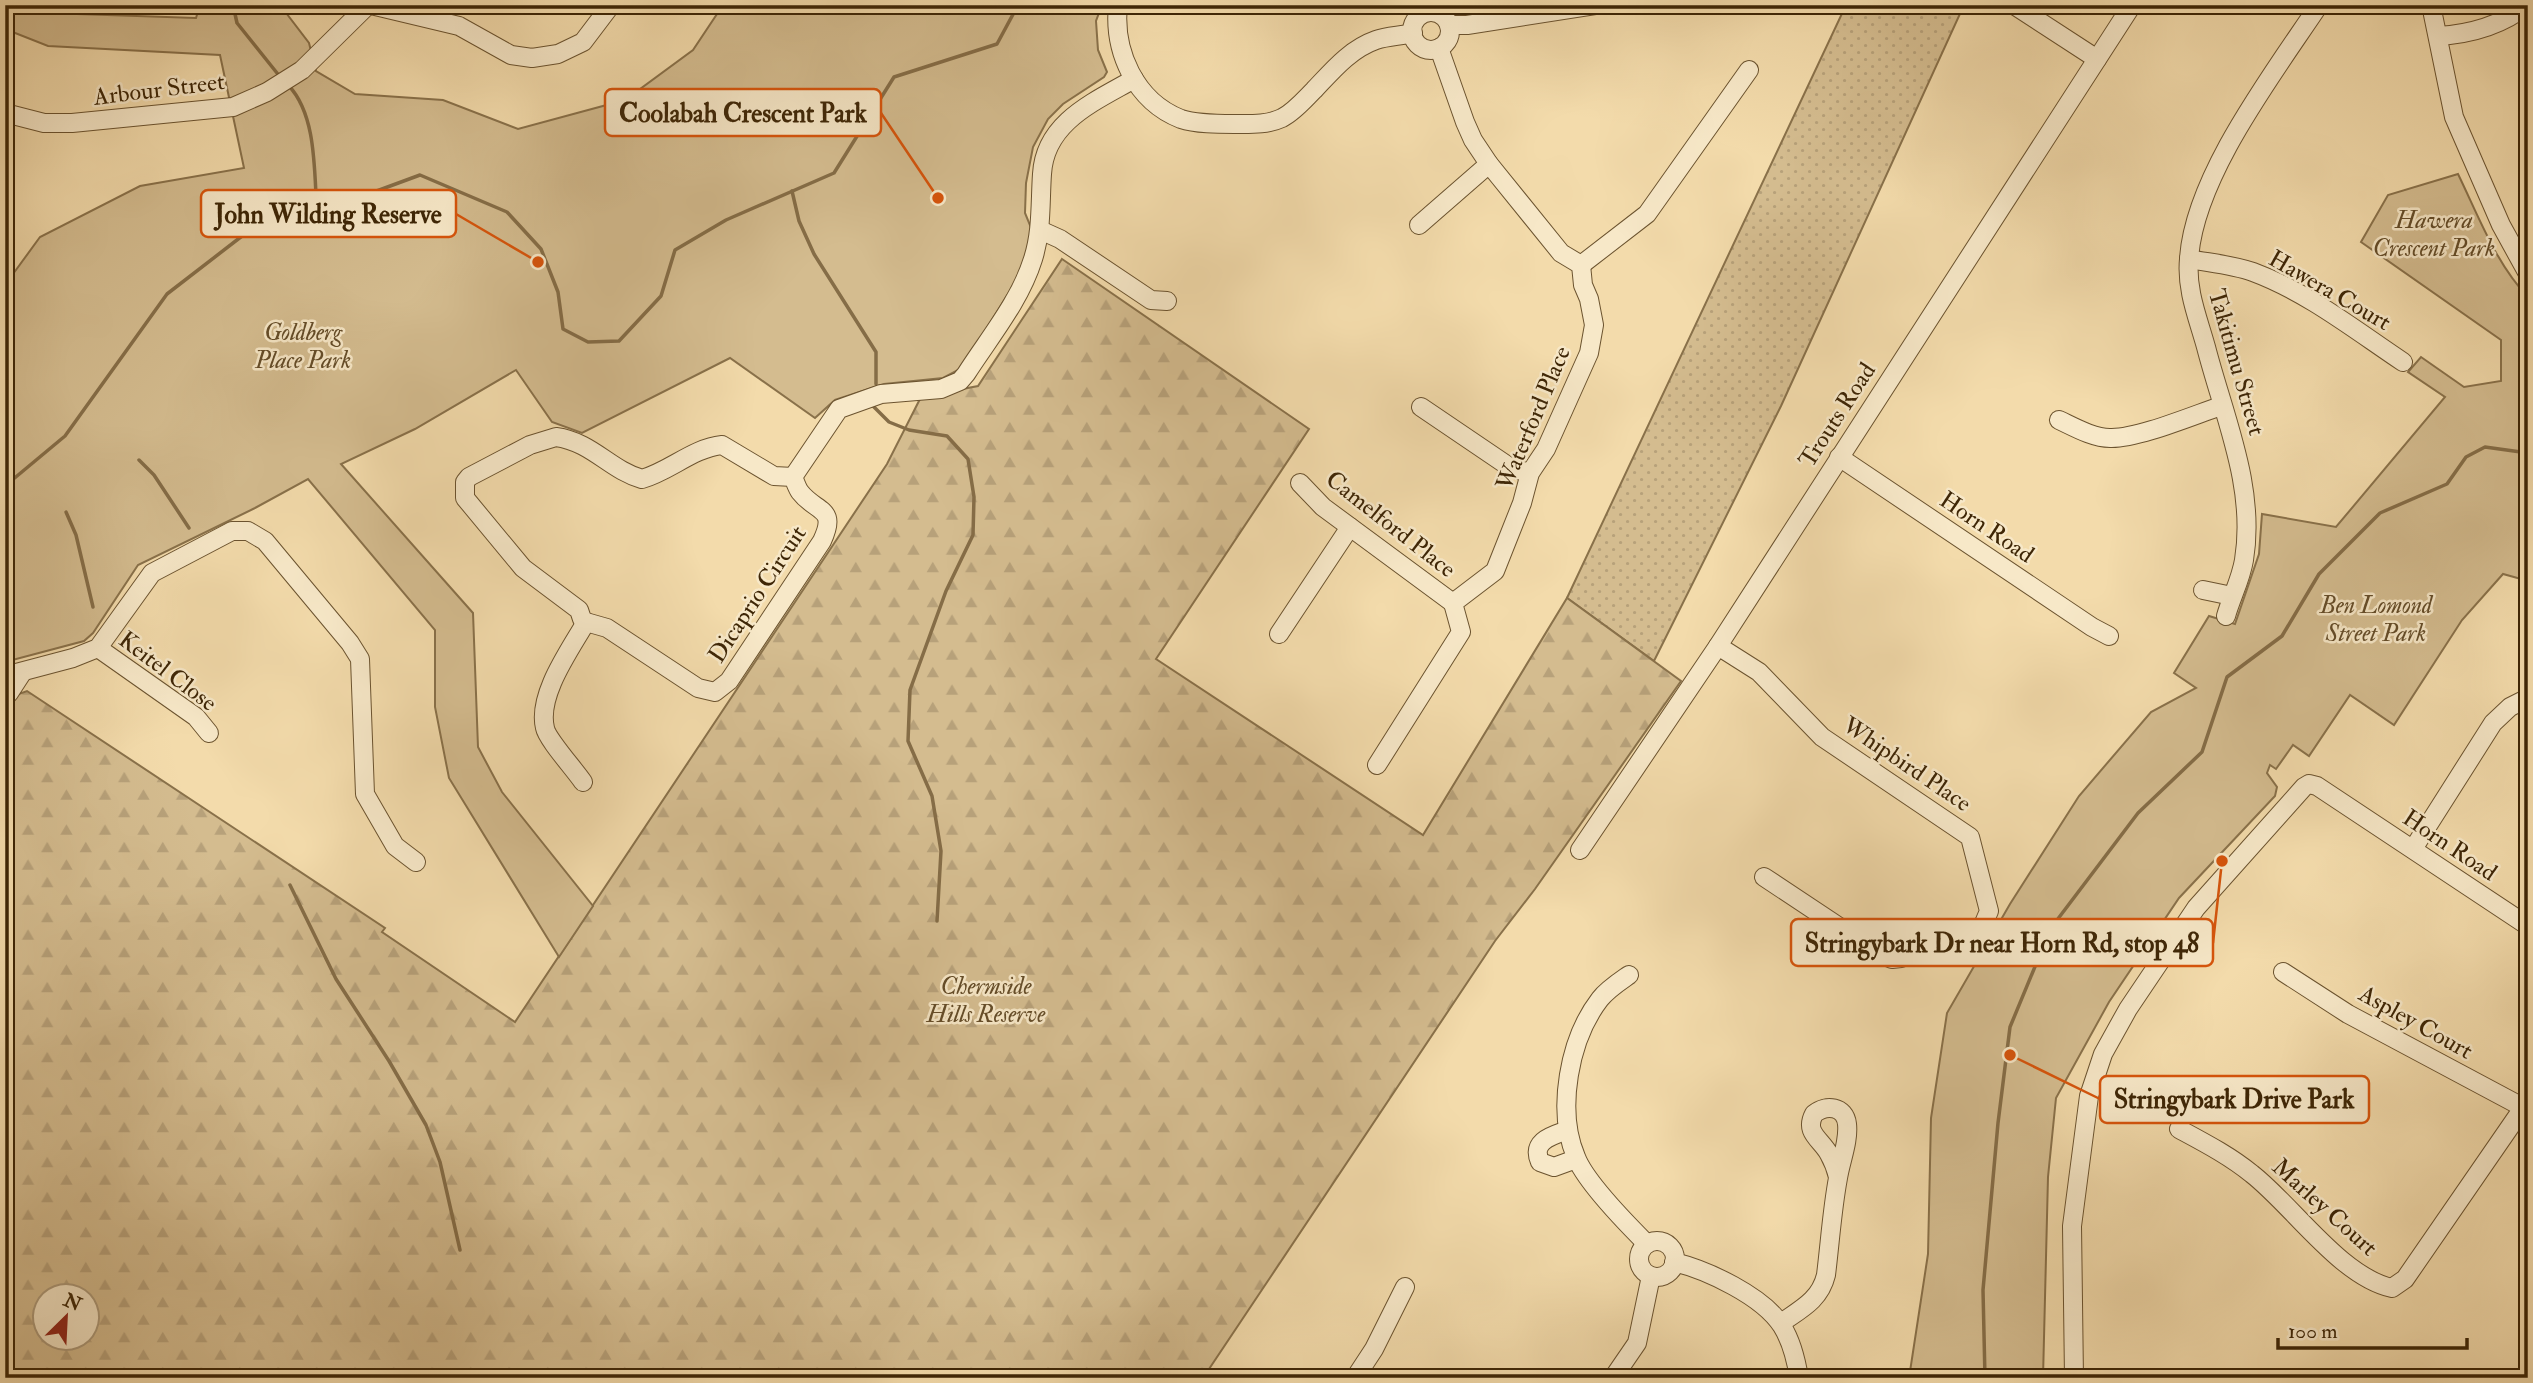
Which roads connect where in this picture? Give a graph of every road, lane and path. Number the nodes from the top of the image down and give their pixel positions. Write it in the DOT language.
graph roads {
  1 [pos="370,5"];
  2 [pos="611,5"];
  3 [pos="1118,5"];
  4 [pos="1595,5"];
  5 [pos="2014,5"];
  6 [pos="2132,5"];
  7 [pos="2319,5"];
  8 [pos="2431,5"];
  9 [pos="2528,5"];
  10 [pos="1428,9"];
  11 [pos="1449,25"];
  12 [pos="1413,33"];
  13 [pos="2438,36"];
  14 [pos="1439,48"];
  15 [pos="2097,59"];
  16 [pos="1749,70"];
  17 [pos="1134,79"];
  18 [pos="5,113"];
  19 [pos="1489,164"];
  20 [pos="1419,225"];
  21 [pos="1040,230"];
  22 [pos="2189,259"];
  23 [pos="1581,265"];
  24 [pos="2528,274"];
  25 [pos="1167,300"];
  26 [pos="2403,362"];
  27 [pos="2221,406"];
  28 [pos="1421,407"];
  29 [pos="2059,420"];
  30 [pos="1839,457"];
  31 [pos="1530,473"];
  32 [pos="793,477"];
  33 [pos="1300,483"];
  34 [pos="1350,527"];
  35 [pos="2203,590"];
  36 [pos="2232,596"];
  37 [pos="1453,603"];
  38 [pos="2226,616"];
  39 [pos="586,622"];
  40 [pos="1279,634"];
  41 [pos="2109,636"];
  42 [pos="1717,646"];
  43 [pos="98,648"];
  44 [pos="14,674"];
  45 [pos="5,695"];
  46 [pos="2528,698"];
  47 [pos="209,733"];
  48 [pos="1377,765"];
  49 [pos="583,782"];
  50 [pos="2413,849"];
  51 [pos="1580,850"];
  52 [pos="416,862"];
  53 [pos="1764,877"];
  54 [pos="2528,926"];
  55 [pos="2283,972"];
  56 [pos="1629,975"];
  57 [pos="2525,1109"];
  58 [pos="2179,1129"];
  59 [pos="1568,1130"];
  60 [pos="1576,1159"];
  61 [pos="1838,1177"];
  62 [pos="1647,1244"];
  63 [pos="1674,1262"];
  64 [pos="1651,1276"];
  65 [pos="1405,1287"];
  66 [pos="1780,1323"];
  67 [pos="1355,1378"];
  68 [pos="1613,1378"];
  69 [pos="1799,1378"];
  70 [pos="2074,1378"];
  1 -- 2 [label="street"];
  1 -- 18 [label="street, Arbour Street"];
  3 -- 17 [label="street"];
  4 -- 11 [label="street"];
  5 -- 15 [label="street"];
  6 -- 15 [label="street, Trouts Road"];
  7 -- 22 [label="street, Takitimu Street"];
  8 -- 13 [label="street"];
  9 -- 13 [label="street"];
  10 -- 11 [label="street"];
  10 -- 12 [label="street"];
  11 -- 14 [label="street"];
  12 -- 14 [label="street"];
  12 -- 17 [label="street"];
  13 -- 24 [label="street"];
  14 -- 19 [label="street"];
  15 -- 30 [label="street, Trouts Road"];
  16 -- 23 [label="street"];
  17 -- 21 [label="street"];
  19 -- 20 [label="street"];
  19 -- 23 [label="street"];
  21 -- 25 [label="street"];
  21 -- 32 [label="street"];
  22 -- 26 [label="street, Hawera Court"];
  22 -- 27 [label="street, Takitimu Street"];
  23 -- 31 [label="street, Waterford Place"];
  27 -- 29 [label="street"];
  27 -- 36 [label="street, Takitimu Street"];
  28 -- 31 [label="street"];
  30 -- 41 [label="street, Horn Road"];
  30 -- 42 [label="street, Trouts Road"];
  31 -- 37 [label="street, Waterford Place"];
  32 -- 39 [label="street, Dicaprio Circuit"];
  32 -- 39 [label="street, Dicaprio Circuit"];
  33 -- 34 [label="street, Camelford Place"];
  34 -- 37 [label="street, Camelford Place"];
  34 -- 40 [label="street"];
  35 -- 36 [label="street"];
  36 -- 38 [label="street, Takitimu Street"];
  37 -- 48 [label="street"];
  39 -- 49 [label="street"];
  42 -- 51 [label="street, Trouts Road"];
  42 -- 53 [label="street, Whipbird Place"];
  43 -- 44 [label="street"];
  43 -- 47 [label="street, Keitel Close"];
  43 -- 52 [label="street"];
  44 -- 45 [label="street"];
  46 -- 50 [label="street"];
  50 -- 54 [label="street, Horn Road"];
  50 -- 70 [label="street, Horn Road"];
  55 -- 57 [label="street, Aspley Court"];
  56 -- 59 [label="street"];
  57 -- 58 [label="street, Marley Court"];
  59 -- 60 [label="street"];
  59 -- 60 [label="street"];
  60 -- 62 [label="street"];
  61 -- 66 [label="street"];
  62 -- 63 [label="street"];
  62 -- 64 [label="street"];
  63 -- 64 [label="street"];
  63 -- 66 [label="street"];
  64 -- 68 [label="street"];
  65 -- 67 [label="street"];
  66 -- 69 [label="street"];
}
